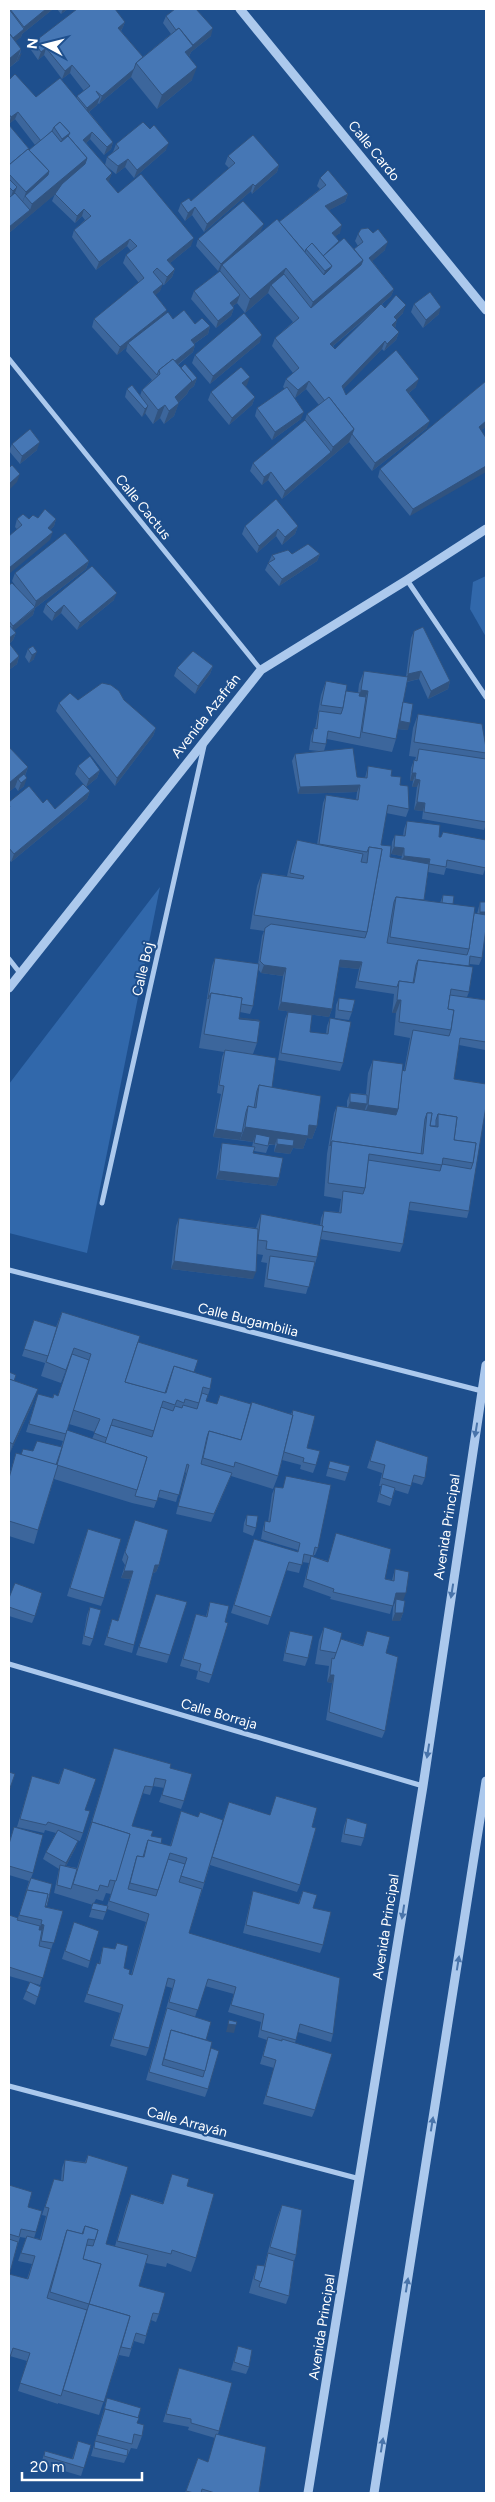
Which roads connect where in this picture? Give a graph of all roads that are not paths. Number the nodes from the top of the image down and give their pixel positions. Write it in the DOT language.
graph roads {
  1 [pos="240,9"];
  2 [pos="486,310"];
  3 [pos="9,359"];
  4 [pos="486,529"];
  5 [pos="407,580"];
  6 [pos="260,670"];
  7 [pos="486,698"];
  8 [pos="205,741"];
  9 [pos="9,960"];
  10 [pos="20,973"];
  11 [pos="9,988"];
  12 [pos="102,1203"];
  13 [pos="9,1270"];
  14 [pos="486,1365"];
  15 [pos="482,1391"];
  16 [pos="9,1664"];
  17 [pos="486,1781"];
  18 [pos="423,1786"];
  19 [pos="9,2086"];
  20 [pos="360,2179"];
  21 [pos="308,2493"];
  22 [pos="374,2493"];
  1 -- 2 [label="street, Calle Cardo"];
  3 -- 6 [label="street, Calle Cactus"];
  4 -- 5 [label="street, Avenida Azafrán"];
  5 -- 6 [label="street, Avenida Azafrán"];
  5 -- 7 [label="street"];
  6 -- 8 [label="street, Avenida Azafrán"];
  8 -- 10 [label="street, Avenida Azafrán"];
  8 -- 12 [label="street, Calle Boj"];
  9 -- 10 [label="street"];
  10 -- 11 [label="street, Avenida Azafrán"];
  13 -- 15 [label="street, Calle Bugambilia"];
  14 -- 15 [label="street, Avenida Principal"];
  15 -- 18 [label="street, Avenida Principal, one-way"];
  16 -- 18 [label="street, Calle Borraja"];
  22 -- 17 [label="street, one-way"];
  18 -- 20 [label="street, Avenida Principal, one-way"];
  19 -- 20 [label="street, Calle Arrayán"];
  20 -- 21 [label="street, Avenida Principal"];
}
